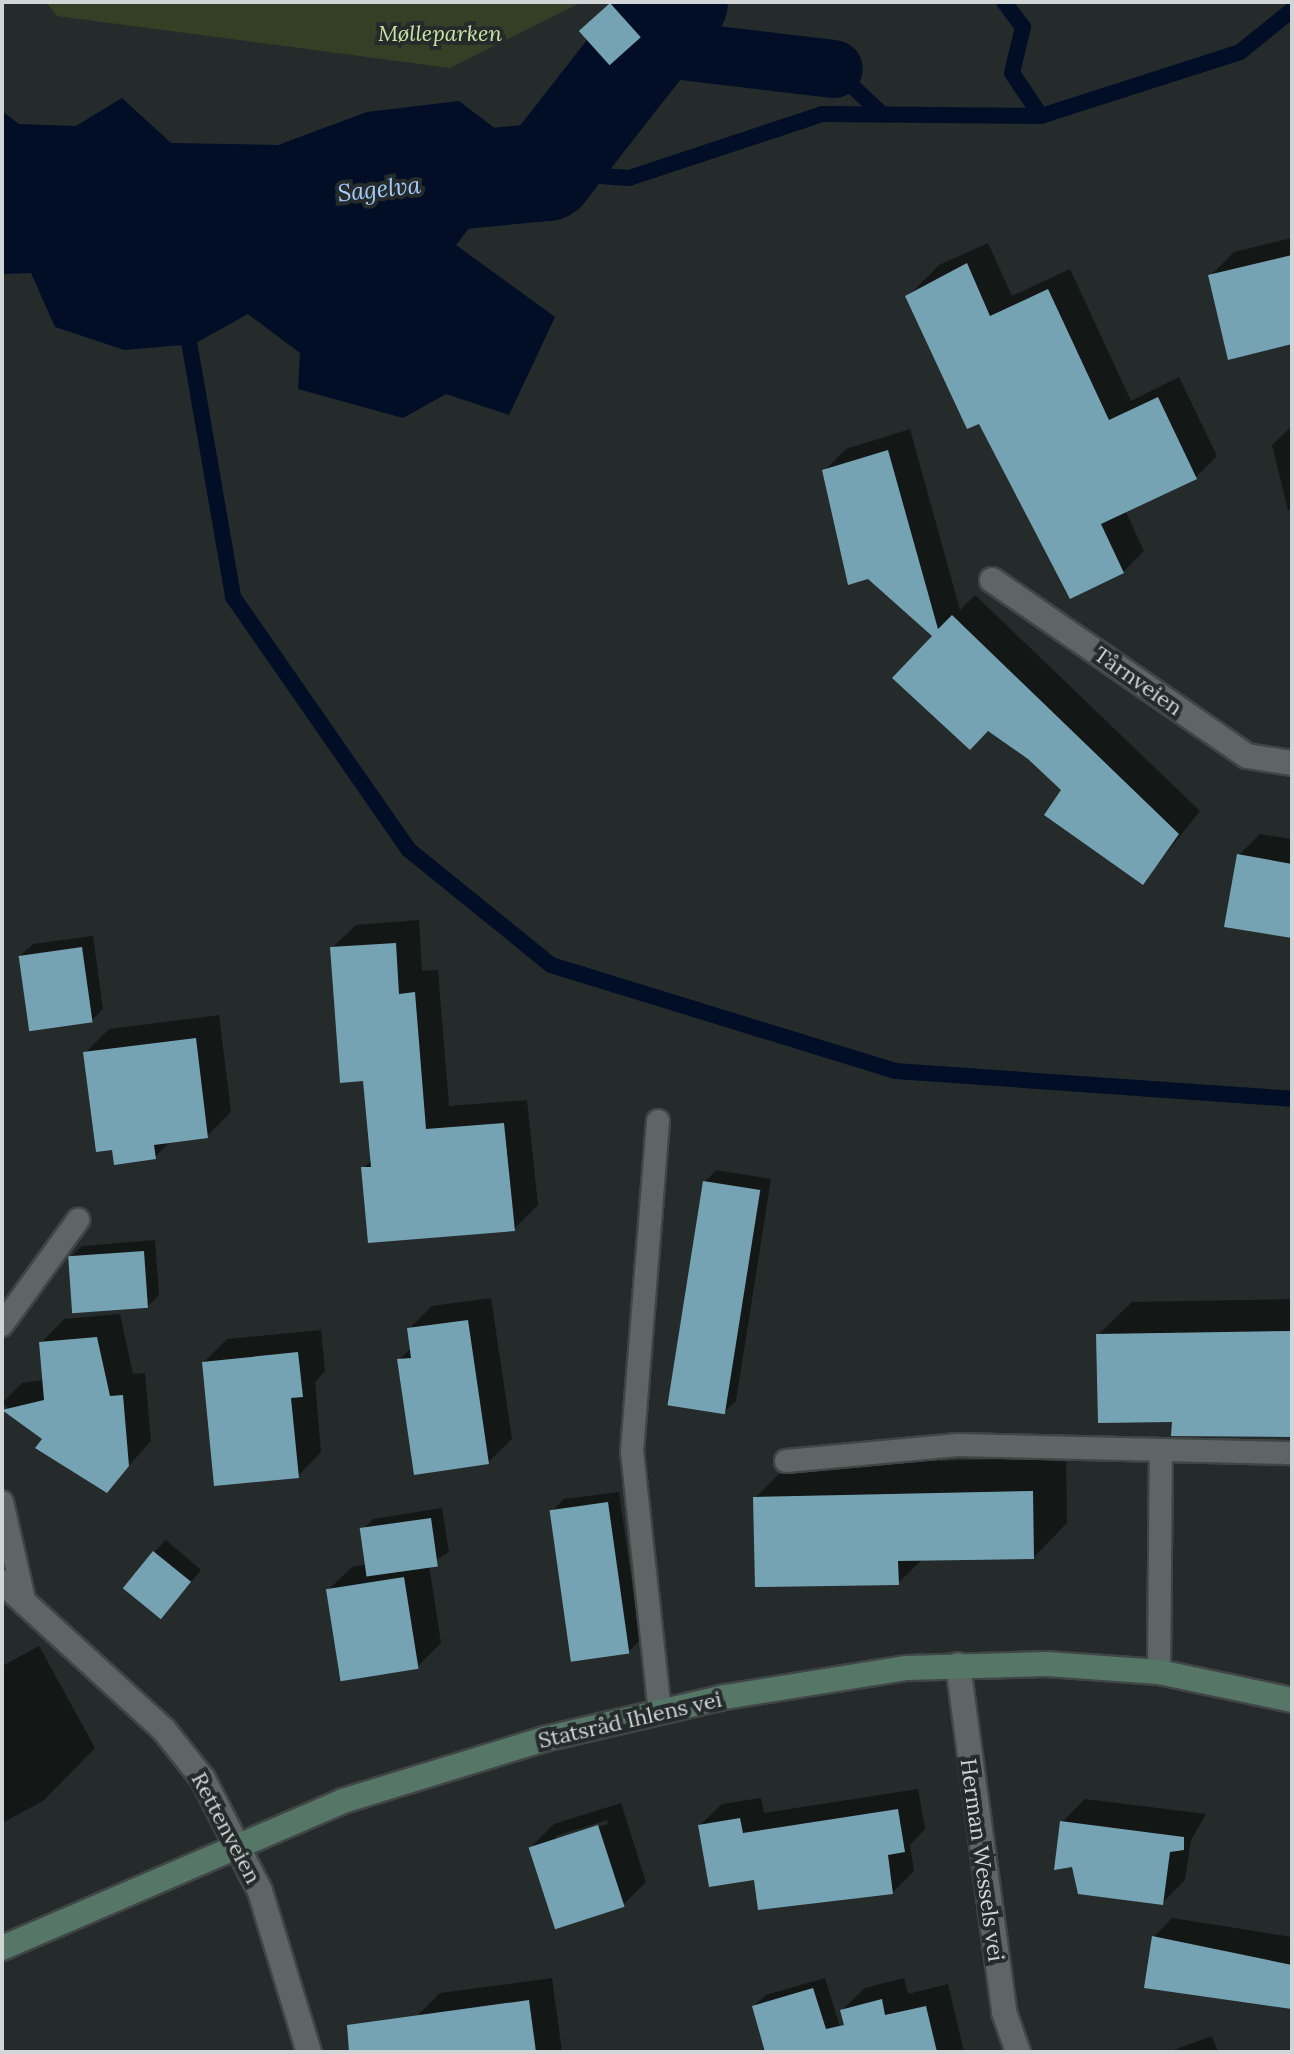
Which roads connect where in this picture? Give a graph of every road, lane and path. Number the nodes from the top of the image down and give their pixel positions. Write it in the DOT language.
graph roads {
  1 [pos="992,580"];
  2 [pos="1292,763"];
  3 [pos="658,1121"];
  4 [pos="78,1220"];
  5 [pos="2,1325"];
  6 [pos="1161,1452"];
  7 [pos="1292,1453"];
  8 [pos="786,1461"];
  9 [pos="2,1502"];
  10 [pos="2,1582"];
  11 [pos="25,1604"];
  12 [pos="958,1665"];
  13 [pos="1159,1672"];
  14 [pos="1292,1700"];
  15 [pos="660,1711"];
  16 [pos="237,1842"];
  17 [pos="2,1948"];
  18 [pos="309,2052"];
  19 [pos="1018,2052"];
  1 -- 2 [label="street, Tårnveien"];
  3 -- 15 [label="lane"];
  4 -- 5 [label="lane"];
  6 -- 7 [label="lane"];
  6 -- 8 [label="lane"];
  6 -- 13 [label="lane"];
  9 -- 11 [label="lane"];
  10 -- 11 [label="street, Rettenveien"];
  11 -- 16 [label="street, Rettenveien"];
  12 -- 13 [label="street, Statsråd Ihlens vei"];
  12 -- 15 [label="street, Statsråd Ihlens vei"];
  12 -- 19 [label="street, Herman Wessels vei"];
  13 -- 14 [label="street, Statsråd Ihlens vei"];
  15 -- 16 [label="street, Statsråd Ihlens vei"];
  16 -- 17 [label="street, Statsråd Ihlens vei"];
  16 -- 18 [label="street, Rettenveien"];
}
